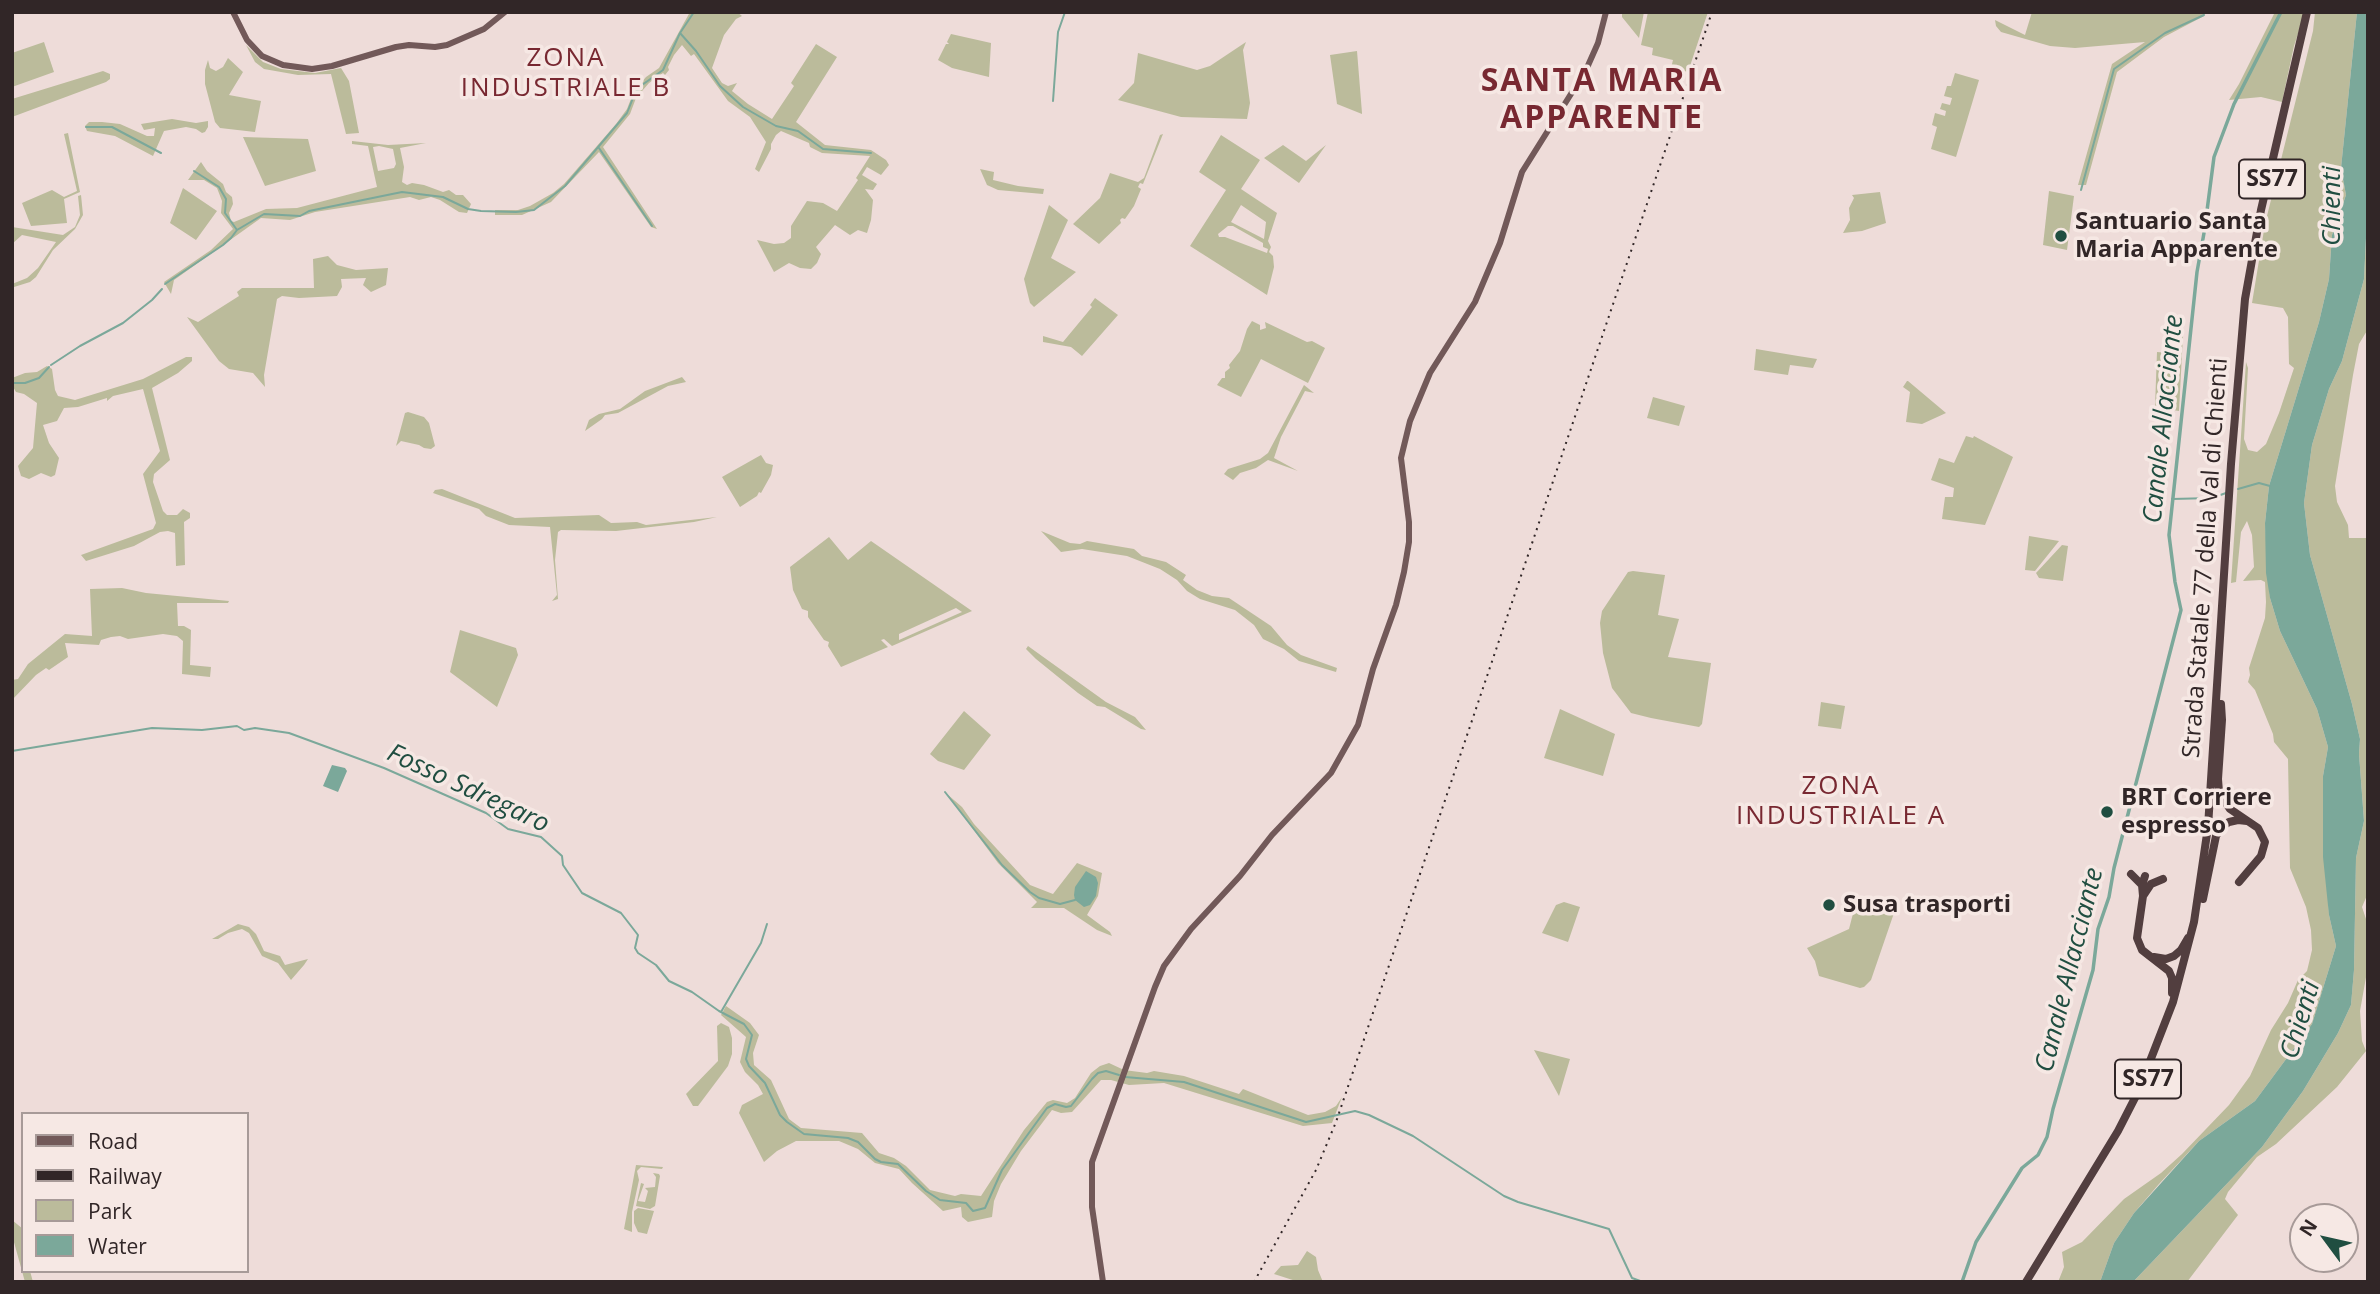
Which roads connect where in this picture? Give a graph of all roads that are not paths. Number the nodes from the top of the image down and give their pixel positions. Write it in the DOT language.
graph roads {
  1 [pos="233,12"];
  2 [pos="505,12"];
  3 [pos="1606,12"];
  4 [pos="2310,12"];
  5 [pos="2224,601"];
  6 [pos="2221,704"];
  7 [pos="2250,822"];
  8 [pos="2204,867"];
  9 [pos="2131,874"];
  10 [pos="2163,879"];
  11 [pos="2243,880"];
  12 [pos="2144,890"];
  13 [pos="2203,899"];
  14 [pos="2146,954"];
  15 [pos="2151,1059"];
  16 [pos="2053,1242"];
  17 [pos="1103,1282"];
  18 [pos="2028,1282"];
  1 -- 2 [label="main road"];
  3 -- 17 [label="main road"];
  4 -- 5 [label="highway, Strada Statale 77 della Val di Chienti / SS77"];
  5 -- 6 [label="highway, Strada Statale 77 della Val di Chienti / SS77"];
  5 -- 8 [label="highway, Strada Statale 77 della Val di Chienti / SS77"];
  6 -- 7 [label="highway"];
  6 -- 13 [label="highway, Strada Statale 77 della Val di Chienti / SS77"];
  7 -- 11 [label="highway"];
  7 -- 13 [label="highway"];
  8 -- 14 [label="highway"];
  8 -- 15 [label="highway, Strada Statale 77 della Val di Chienti / SS77"];
  9 -- 12 [label="highway"];
  10 -- 12 [label="highway"];
  12 -- 14 [label="highway"];
  13 -- 16 [label="highway, Strada Statale 77 della Val di Chienti / SS77"];
  14 -- 15 [label="highway"];
  15 -- 16 [label="highway, Strada Statale 77 della Val di Chienti / SS77"];
  16 -- 18 [label="highway, Strada Statale 77 della Val di Chienti / SS77"];
}
